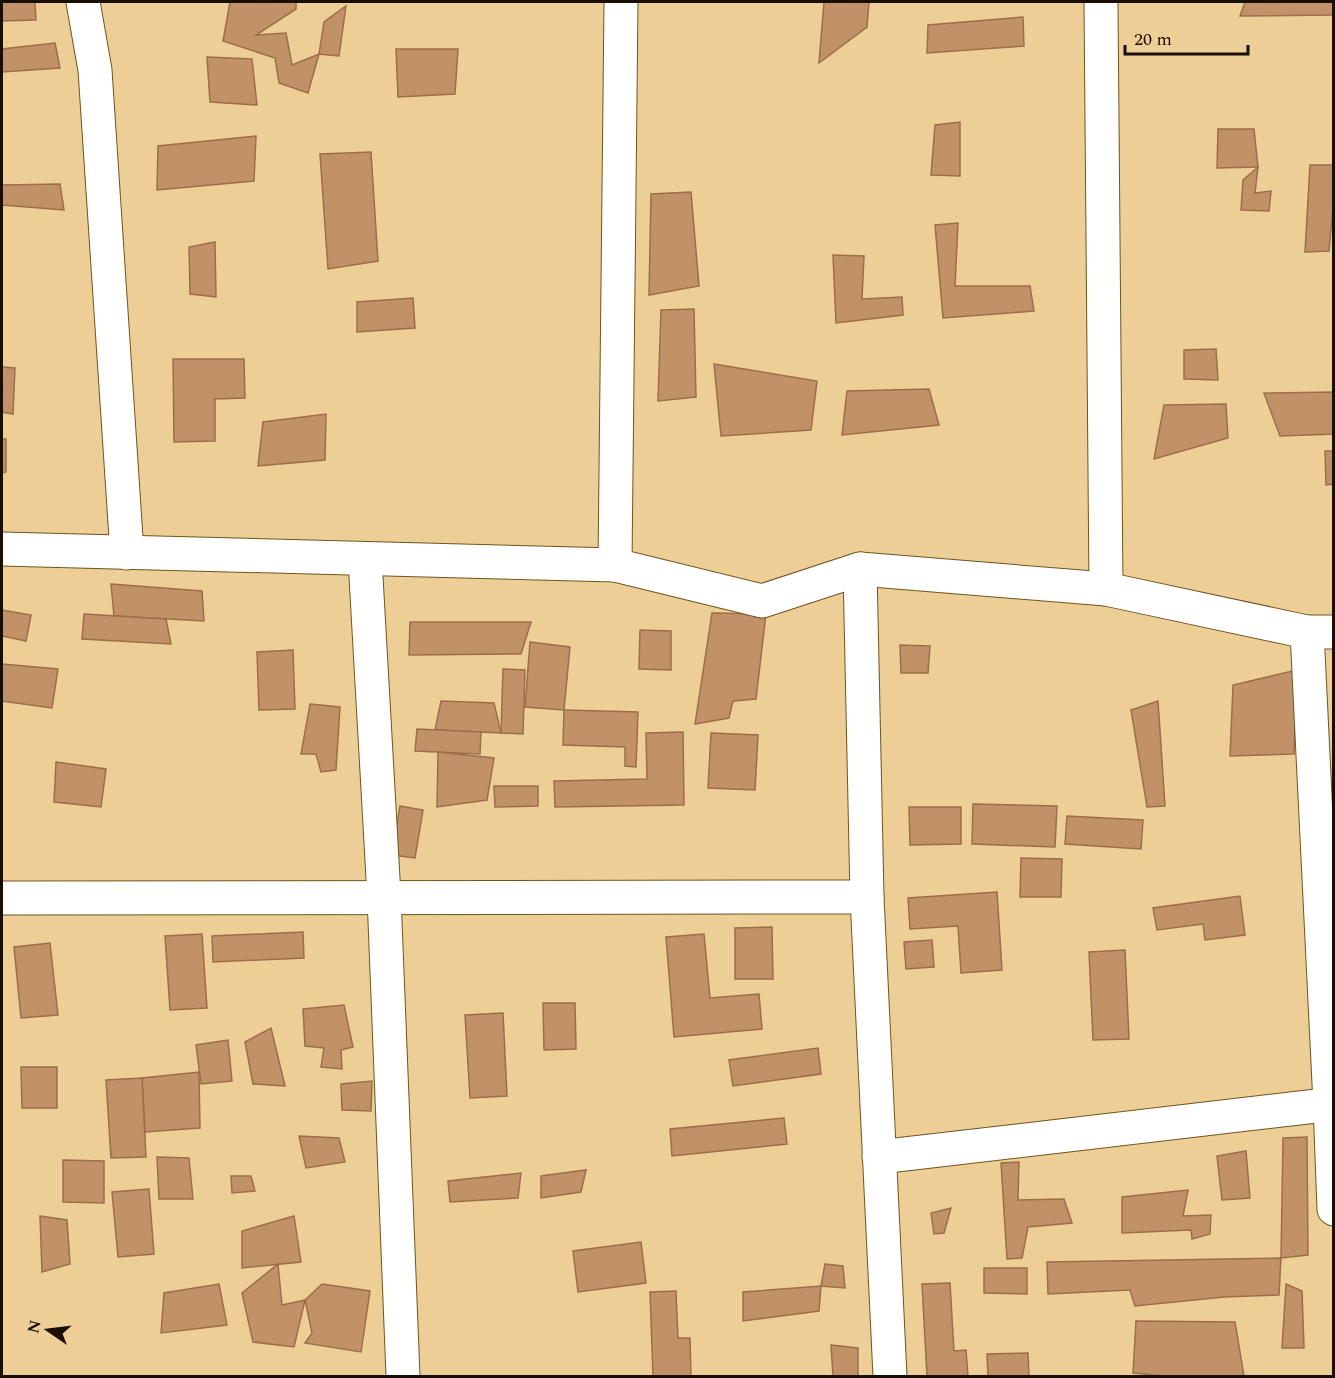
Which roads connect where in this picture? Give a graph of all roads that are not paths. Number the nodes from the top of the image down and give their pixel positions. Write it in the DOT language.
graph roads {
  1 [pos="83,2"];
  2 [pos="621,2"];
  3 [pos="1101,2"];
  4 [pos="2,549"];
  5 [pos="127,553"];
  6 [pos="364,559"];
  7 [pos="615,565"];
  8 [pos="860,569"];
  9 [pos="1106,589"];
  10 [pos="1320,632"];
  11 [pos="384,897"];
  12 [pos="867,897"];
  13 [pos="2,898"];
  14 [pos="1332,1104"];
  15 [pos="879,1157"];
  16 [pos="1334,1209"];
  17 [pos="403,1377"];
  18 [pos="891,1377"];
  1 -- 5 [label="street"];
  2 -- 7 [label="street"];
  3 -- 9 [label="street"];
  4 -- 5 [label="street"];
  5 -- 6 [label="street"];
  6 -- 7 [label="street"];
  6 -- 11 [label="street"];
  7 -- 8 [label="street"];
  8 -- 9 [label="street"];
  8 -- 12 [label="street"];
  9 -- 10 [label="street"];
  10 -- 14 [label="street"];
  11 -- 12 [label="street"];
  11 -- 13 [label="street"];
  11 -- 17 [label="street"];
  12 -- 15 [label="street"];
  14 -- 15 [label="street"];
  14 -- 16 [label="street"];
  15 -- 18 [label="street"];
}
